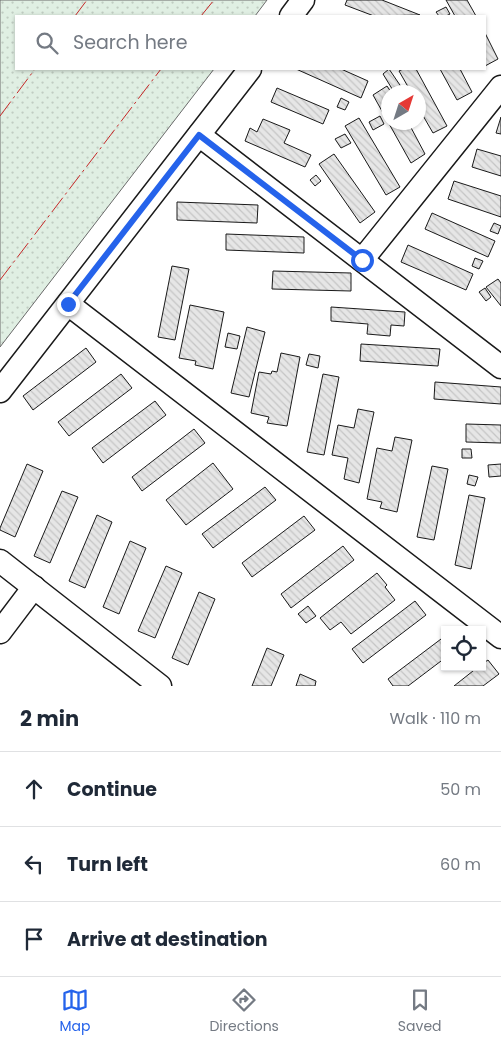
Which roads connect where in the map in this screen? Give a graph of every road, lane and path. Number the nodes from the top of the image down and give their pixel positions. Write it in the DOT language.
graph roads {
  1 [pos="303,0"];
  2 [pos="292,15"];
  3 [pos="249,70"];
  4 [pos="501,86"];
  5 [pos="199,135"];
  6 [pos="362,260"];
  7 [pos="68,304"];
  8 [pos="501,367"];
  9 [pos="0,391"];
  10 [pos="0,561"];
  11 [pos="34,587"];
  12 [pos="0,632"];
  13 [pos="501,638"];
  14 [pos="160,686"];
  1 -- 2 [label="street"];
  3 -- 5 [label="street"];
  4 -- 6 [label="street"];
  5 -- 6 [label="street"];
  5 -- 7 [label="street"];
  6 -- 8 [label="street"];
  7 -- 9 [label="street"];
  7 -- 13 [label="street"];
  10 -- 11 [label="street"];
  11 -- 12 [label="street"];
  11 -- 14 [label="street"];
}
